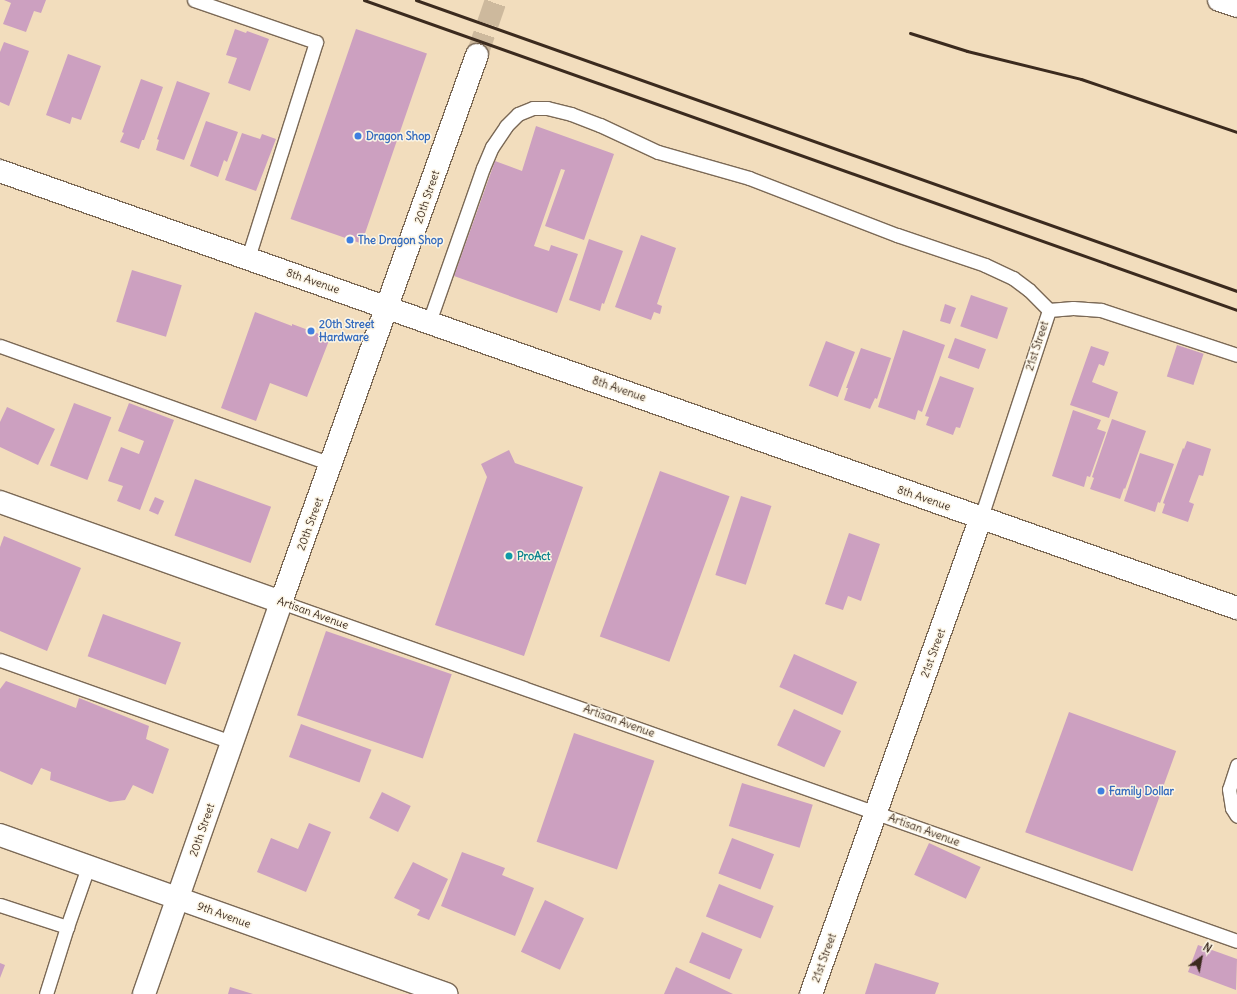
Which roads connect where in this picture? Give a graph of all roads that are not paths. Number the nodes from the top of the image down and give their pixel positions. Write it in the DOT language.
graph roads {
  1 [pos="194,0"];
  2 [pos="1219,0"];
  3 [pos="1237,6"];
  4 [pos="477,55"];
  5 [pos="0,171"];
  6 [pos="248,258"];
  7 [pos="388,307"];
  8 [pos="1049,310"];
  9 [pos="429,322"];
  10 [pos="0,346"];
  11 [pos="1237,355"];
  12 [pos="332,464"];
  13 [pos="0,502"];
  14 [pos="981,517"];
  15 [pos="281,602"];
  16 [pos="1237,608"];
  17 [pos="0,660"];
  18 [pos="232,742"];
  19 [pos="1237,765"];
  20 [pos="876,813"];
  21 [pos="1237,816"];
  22 [pos="0,836"];
  23 [pos="88,867"];
  24 [pos="178,898"];
  25 [pos="0,905"];
  26 [pos="67,927"];
  27 [pos="1237,941"];
  28 [pos="46,994"];
  29 [pos="144,994"];
  30 [pos="447,994"];
  31 [pos="811,994"];
  1 -- 6 [label="lane"];
  2 -- 3 [label="main road"];
  4 -- 7 [label="main road, 20th Street"];
  5 -- 6 [label="main road, 8th Avenue"];
  6 -- 7 [label="main road, 8th Avenue"];
  7 -- 9 [label="main road, 8th Avenue"];
  7 -- 12 [label="main road, 20th Street"];
  8 -- 9 [label="lane"];
  8 -- 11 [label="lane"];
  8 -- 14 [label="lane, 21st Street"];
  9 -- 14 [label="main road, 8th Avenue"];
  10 -- 12 [label="lane"];
  12 -- 15 [label="main road, 20th Street"];
  13 -- 15 [label="main road, Artisan Avenue"];
  14 -- 16 [label="main road, 8th Avenue"];
  14 -- 20 [label="main road, 21st Street"];
  15 -- 18 [label="main road, 20th Street"];
  15 -- 20 [label="lane, Artisan Avenue"];
  17 -- 18 [label="lane"];
  18 -- 24 [label="main road, 20th Street"];
  19 -- 21 [label="lane"];
  20 -- 27 [label="lane, Artisan Avenue"];
  20 -- 31 [label="main road, 21st Street"];
  22 -- 23 [label="main road, 9th Avenue"];
  23 -- 24 [label="main road, 9th Avenue"];
  23 -- 26 [label="lane"];
  24 -- 29 [label="main road, 20th Street"];
  24 -- 30 [label="main road, 9th Avenue"];
  25 -- 26 [label="lane"];
  26 -- 28 [label="lane"];
}
